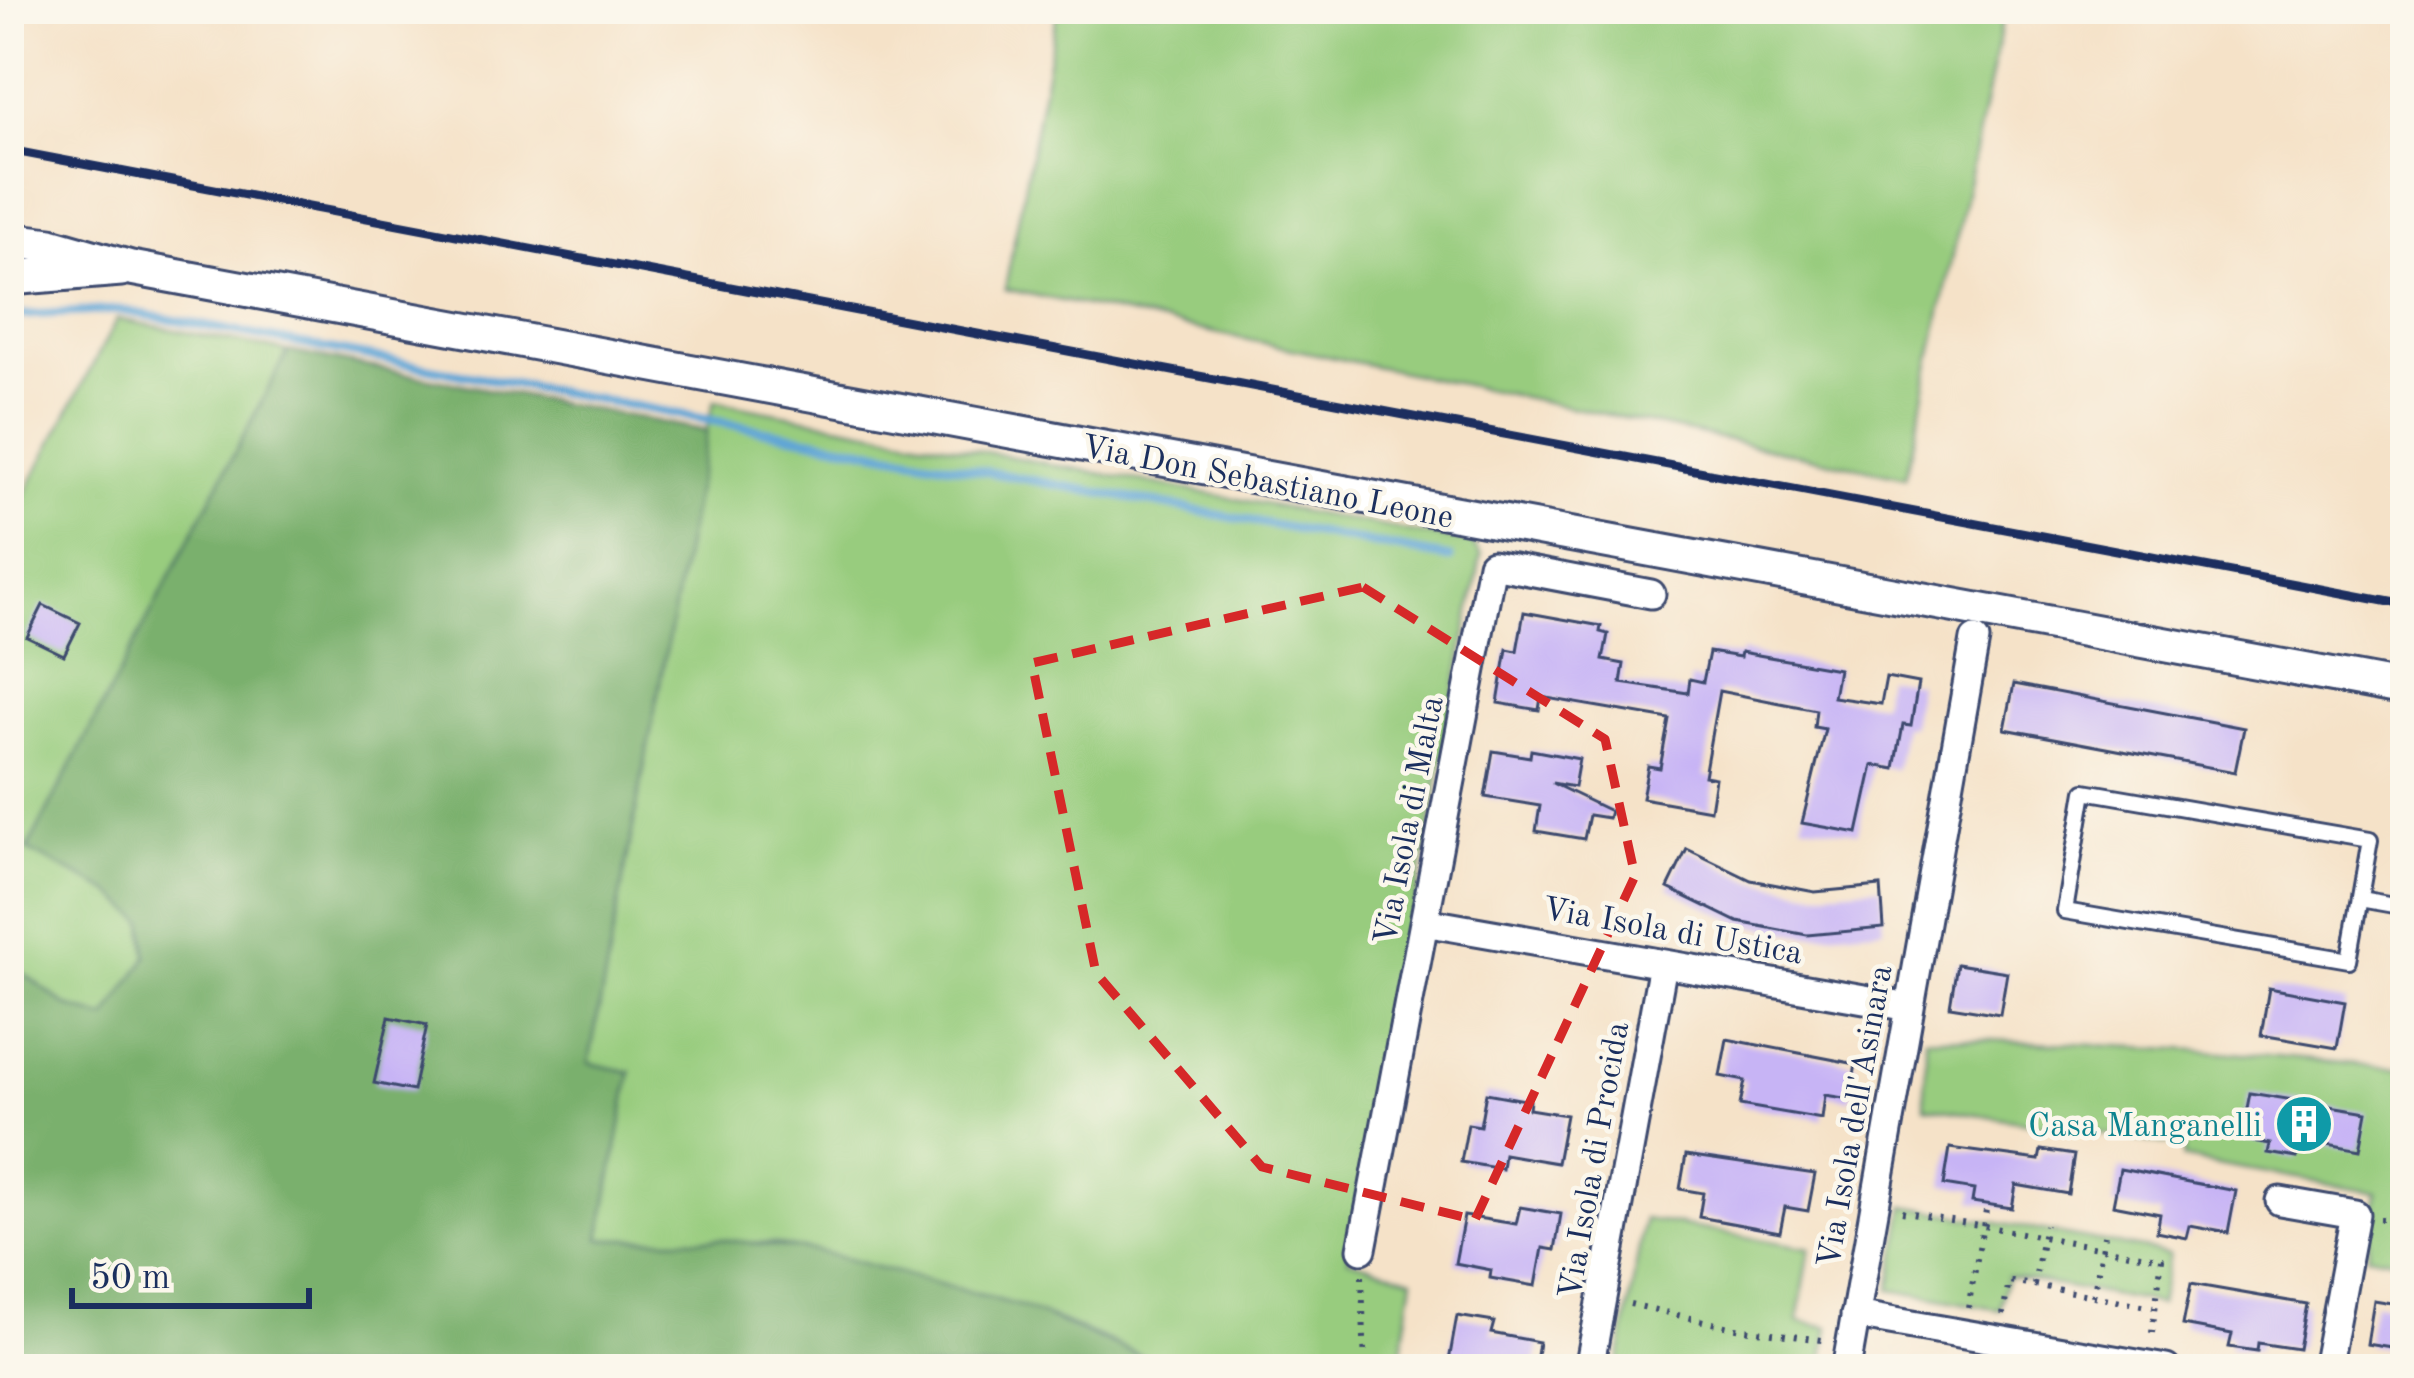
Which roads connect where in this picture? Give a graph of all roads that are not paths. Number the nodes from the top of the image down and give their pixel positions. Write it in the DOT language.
graph roads {
  1 [pos="9,241"];
  2 [pos="131,268"];
  3 [pos="9,278"];
  4 [pos="1652,593"];
  5 [pos="1975,640"];
  6 [pos="2405,688"];
  7 [pos="2360,899"];
  8 [pos="2405,907"];
  9 [pos="1424,922"];
  10 [pos="1664,964"];
  11 [pos="1910,1007"];
  12 [pos="2279,1201"];
  13 [pos="1362,1249"];
  14 [pos="1855,1315"];
  15 [pos="1848,1357"];
  16 [pos="1589,1369"];
  17 [pos="2166,1369"];
  18 [pos="2326,1369"];
  1 -- 2 [label="street, Via Don Sebastiano Leone"];
  2 -- 3 [label="street, Via Don Sebastiano Leone"];
  2 -- 6 [label="street, Via Don Sebastiano Leone"];
  4 -- 9 [label="street, Via Isola di Malta"];
  5 -- 11 [label="street, Via Isola dell'Asinara"];
  7 -- 7 [label="lane"];
  7 -- 8 [label="lane"];
  9 -- 10 [label="street, Via Isola di Ustica"];
  9 -- 13 [label="street, Via Isola di Malta"];
  10 -- 11 [label="street, Via Isola di Ustica"];
  10 -- 16 [label="street, Via Isola di Procida"];
  11 -- 14 [label="street, Via Isola dell'Asinara"];
  12 -- 18 [label="street"];
  14 -- 15 [label="street, Via Isola dell'Asinara"];
  14 -- 17 [label="street"];
}
